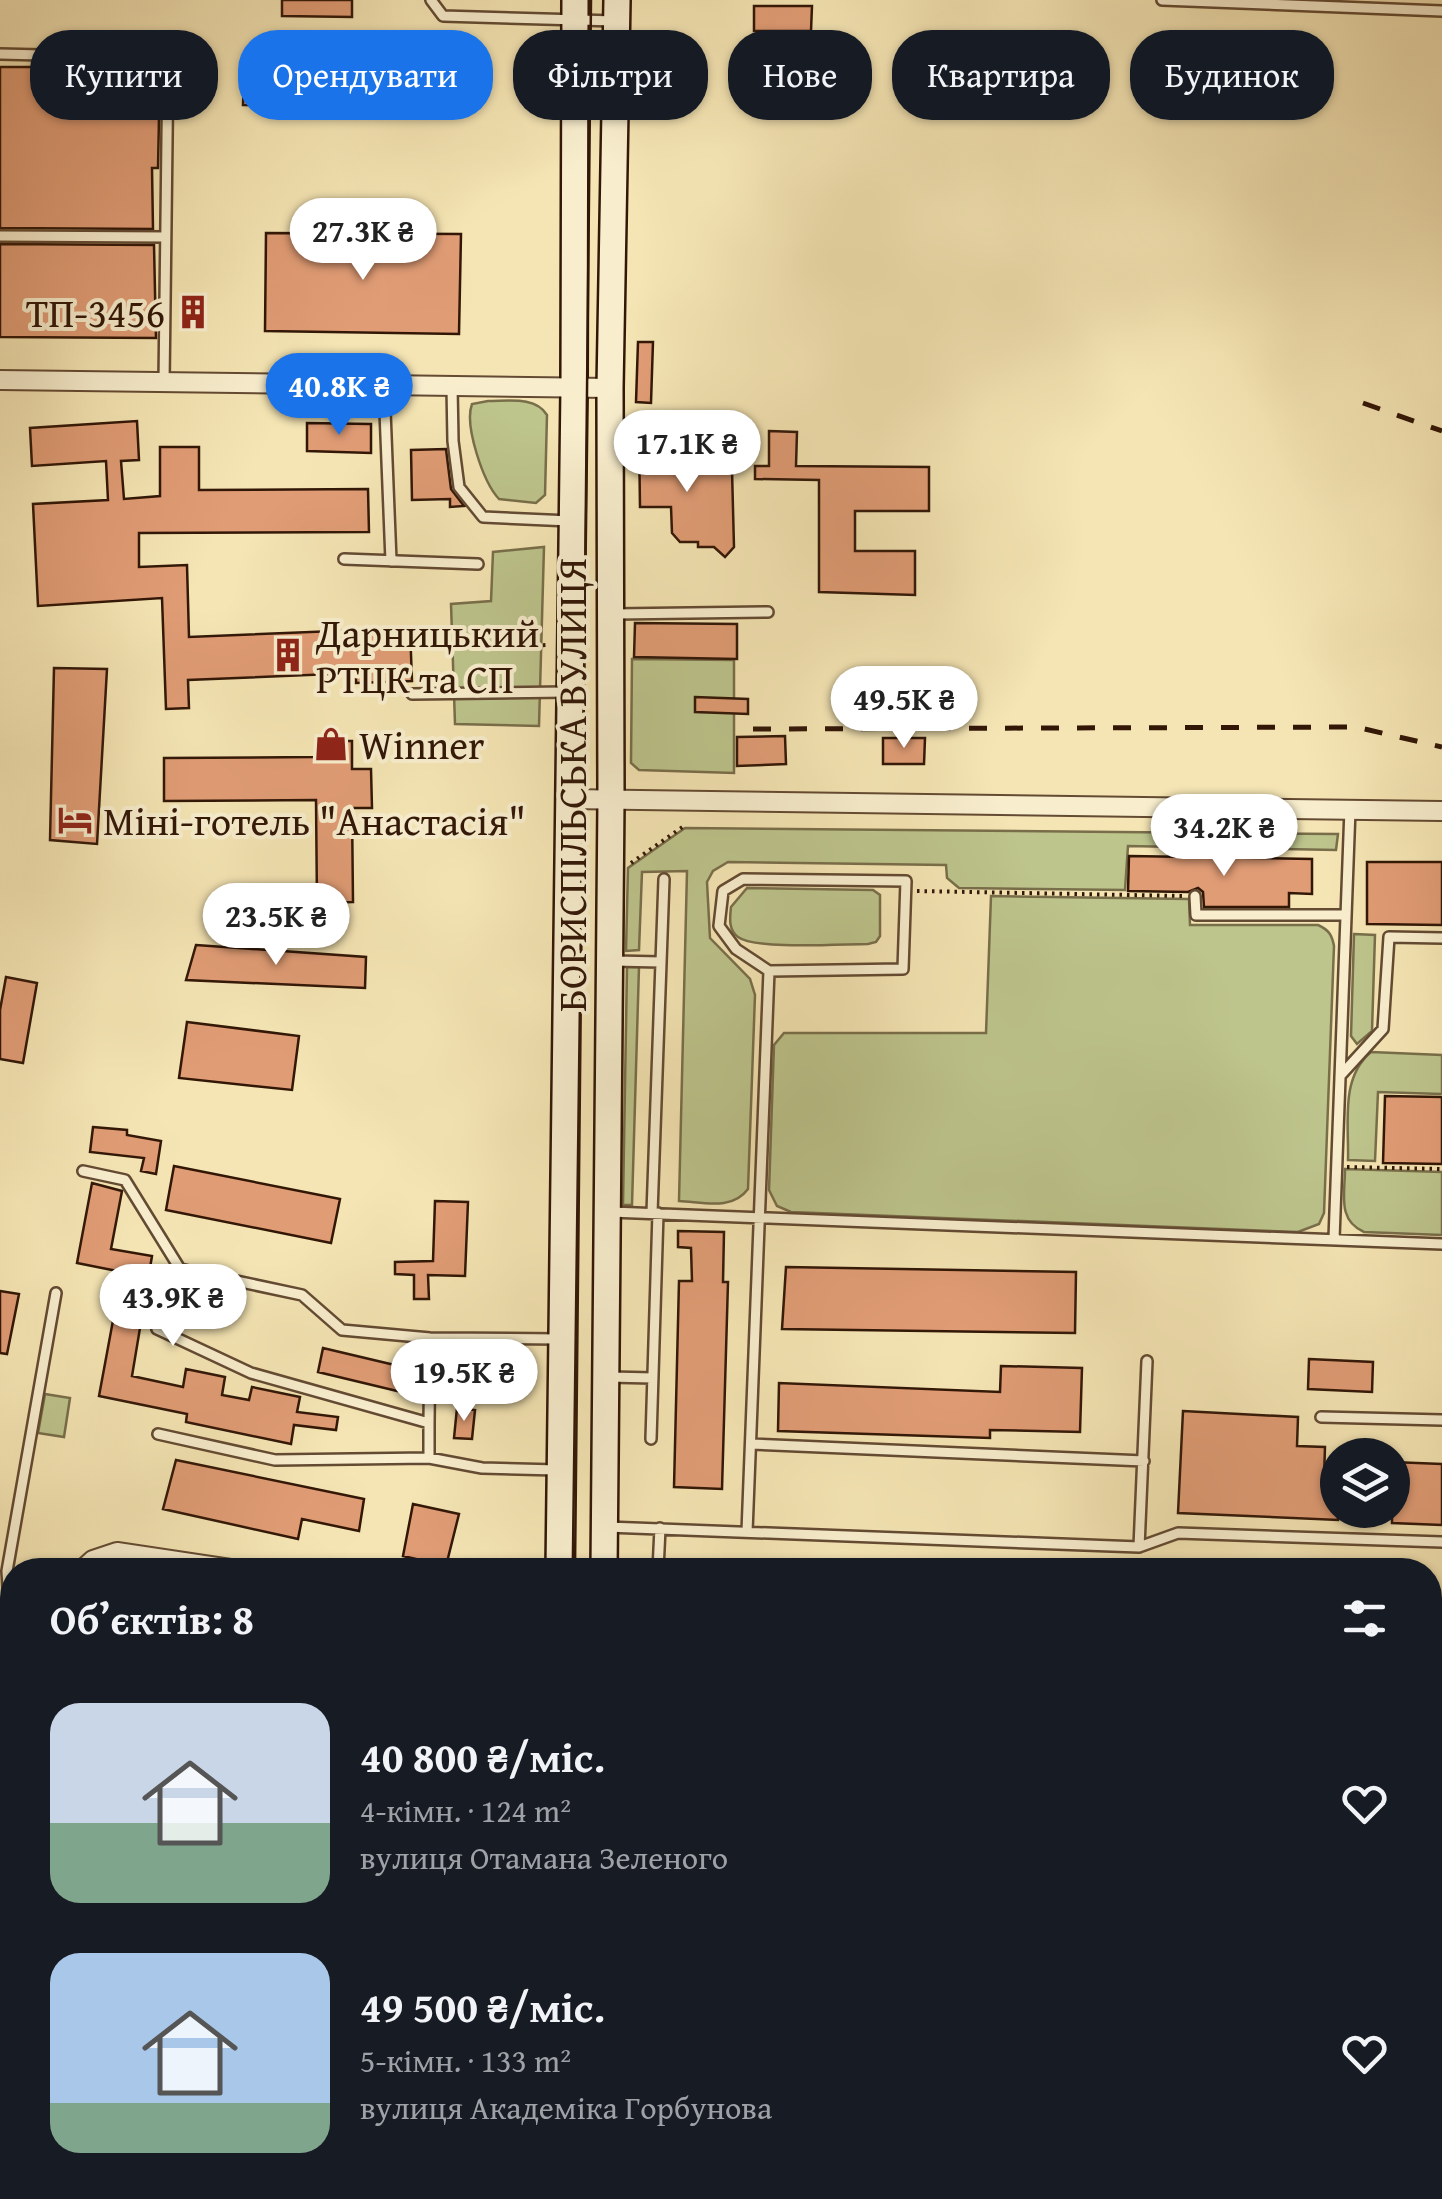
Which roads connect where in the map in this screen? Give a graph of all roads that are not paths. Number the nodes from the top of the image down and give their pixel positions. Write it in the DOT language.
graph roads {
  1 [pos="432,0"];
  2 [pos="1162,0"];
  3 [pos="575,10"];
  4 [pos="617,10"];
  5 [pos="1442,10"];
  6 [pos="0,54"];
  7 [pos="0,236"];
  8 [pos="166,237"];
  9 [pos="0,380"];
  10 [pos="164,383"];
  11 [pos="384,386"];
  12 [pos="452,387"];
  13 [pos="574,388"];
  14 [pos="610,388"];
  15 [pos="572,521"];
  16 [pos="344,559"];
  17 [pos="391,561"];
  18 [pos="478,564"];
  19 [pos="768,612"];
  20 [pos="610,614"];
  21 [pos="569,692"];
  22 [pos="412,694"];
  23 [pos="569,799"];
  24 [pos="611,800"];
  25 [pos="1350,809"];
  26 [pos="1442,810"];
  27 [pos="664,879"];
  28 [pos="1195,896"];
  29 [pos="1346,915"];
  30 [pos="1442,938"];
  31 [pos="609,961"];
  32 [pos="661,962"];
  33 [pos="770,971"];
  34 [pos="1340,1076"];
  35 [pos="84,1170"];
  36 [pos="608,1212"];
  37 [pos="655,1213"];
  38 [pos="760,1216"];
  39 [pos="1334,1239"];
  40 [pos="1442,1244"];
  41 [pos="56,1293"];
  42 [pos="157,1329"];
  43 [pos="430,1338"];
  44 [pos="562,1340"];
  45 [pos="1147,1362"];
  46 [pos="606,1377"];
  47 [pos="652,1378"];
  48 [pos="1321,1417"];
  49 [pos="1442,1420"];
  50 [pos="429,1423"];
  51 [pos="158,1434"];
  52 [pos="650,1439"];
  53 [pos="751,1444"];
  54 [pos="429,1458"];
  55 [pos="1144,1461"];
  56 [pos="559,1470"];
  57 [pos="605,1528"];
  58 [pos="660,1528"];
  59 [pos="748,1532"];
  60 [pos="1442,1542"];
  61 [pos="1139,1547"];
  62 [pos="7,1558"];
  63 [pos="99,1558"];
  64 [pos="154,1558"];
  65 [pos="558,1558"];
  66 [pos="604,1558"];
  67 [pos="659,1558"];
  1 -- 3 [label="lane"];
  2 -- 5 [label="lane"];
  3 -- 4 [label="lane"];
  3 -- 13 [label="main road, БОРИСПІЛЬСЬКА ВУЛИЦЯ"];
  4 -- 14 [label="main road, БОРИСПІЛЬСЬКА ВУЛИЦЯ"];
  6 -- 8 [label="lane"];
  7 -- 8 [label="lane"];
  8 -- 10 [label="lane"];
  9 -- 10 [label="street"];
  10 -- 11 [label="street"];
  11 -- 12 [label="street"];
  11 -- 17 [label="lane"];
  12 -- 13 [label="street"];
  12 -- 15 [label="lane"];
  13 -- 14 [label="street"];
  13 -- 15 [label="main road, БОРИСПІЛЬСЬКА ВУЛИЦЯ"];
  14 -- 20 [label="main road, БОРИСПІЛЬСЬКА ВУЛИЦЯ"];
  15 -- 21 [label="main road, БОРИСПІЛЬСЬКА ВУЛИЦЯ"];
  16 -- 17 [label="lane"];
  17 -- 18 [label="lane"];
  19 -- 20 [label="lane"];
  20 -- 24 [label="main road, БОРИСПІЛЬСЬКА ВУЛИЦЯ"];
  21 -- 22 [label="lane"];
  21 -- 23 [label="main road, БОРИСПІЛЬСЬКА ВУЛИЦЯ"];
  23 -- 24 [label="street"];
  23 -- 44 [label="main road, БОРИСПІЛЬСЬКА ВУЛИЦЯ"];
  24 -- 25 [label="street"];
  24 -- 31 [label="main road, БОРИСПІЛЬСЬКА ВУЛИЦЯ"];
  25 -- 26 [label="street"];
  25 -- 29 [label="lane"];
  27 -- 32 [label="lane"];
  28 -- 29 [label="lane"];
  29 -- 34 [label="lane"];
  30 -- 34 [label="lane"];
  31 -- 32 [label="lane"];
  31 -- 36 [label="main road, БОРИСПІЛЬСЬКА ВУЛИЦЯ"];
  32 -- 37 [label="lane"];
  33 -- 33 [label="lane"];
  33 -- 38 [label="lane"];
  34 -- 39 [label="lane"];
  35 -- 43 [label="lane"];
  36 -- 37 [label="lane"];
  36 -- 46 [label="main road, БОРИСПІЛЬСЬКА ВУЛИЦЯ"];
  37 -- 38 [label="lane"];
  37 -- 47 [label="lane"];
  38 -- 39 [label="lane"];
  38 -- 53 [label="lane"];
  39 -- 40 [label="lane"];
  41 -- 62 [label="lane"];
  42 -- 50 [label="lane"];
  43 -- 44 [label="lane"];
  43 -- 50 [label="lane"];
  44 -- 56 [label="main road, БОРИСПІЛЬСЬКА ВУЛИЦЯ"];
  45 -- 55 [label="lane"];
  46 -- 47 [label="lane"];
  46 -- 57 [label="main road, БОРИСПІЛЬСЬКА ВУЛИЦЯ"];
  47 -- 52 [label="lane"];
  48 -- 49 [label="lane"];
  50 -- 54 [label="lane"];
  51 -- 54 [label="lane"];
  53 -- 55 [label="lane"];
  53 -- 59 [label="lane"];
  54 -- 56 [label="lane"];
  55 -- 61 [label="lane"];
  56 -- 65 [label="main road, БОРИСПІЛЬСЬКА ВУЛИЦЯ"];
  57 -- 58 [label="lane"];
  57 -- 66 [label="main road, БОРИСПІЛЬСЬКА ВУЛИЦЯ"];
  58 -- 59 [label="lane"];
  58 -- 67 [label="lane"];
  59 -- 61 [label="lane"];
  60 -- 61 [label="lane"];
  63 -- 64 [label="street"];
}
